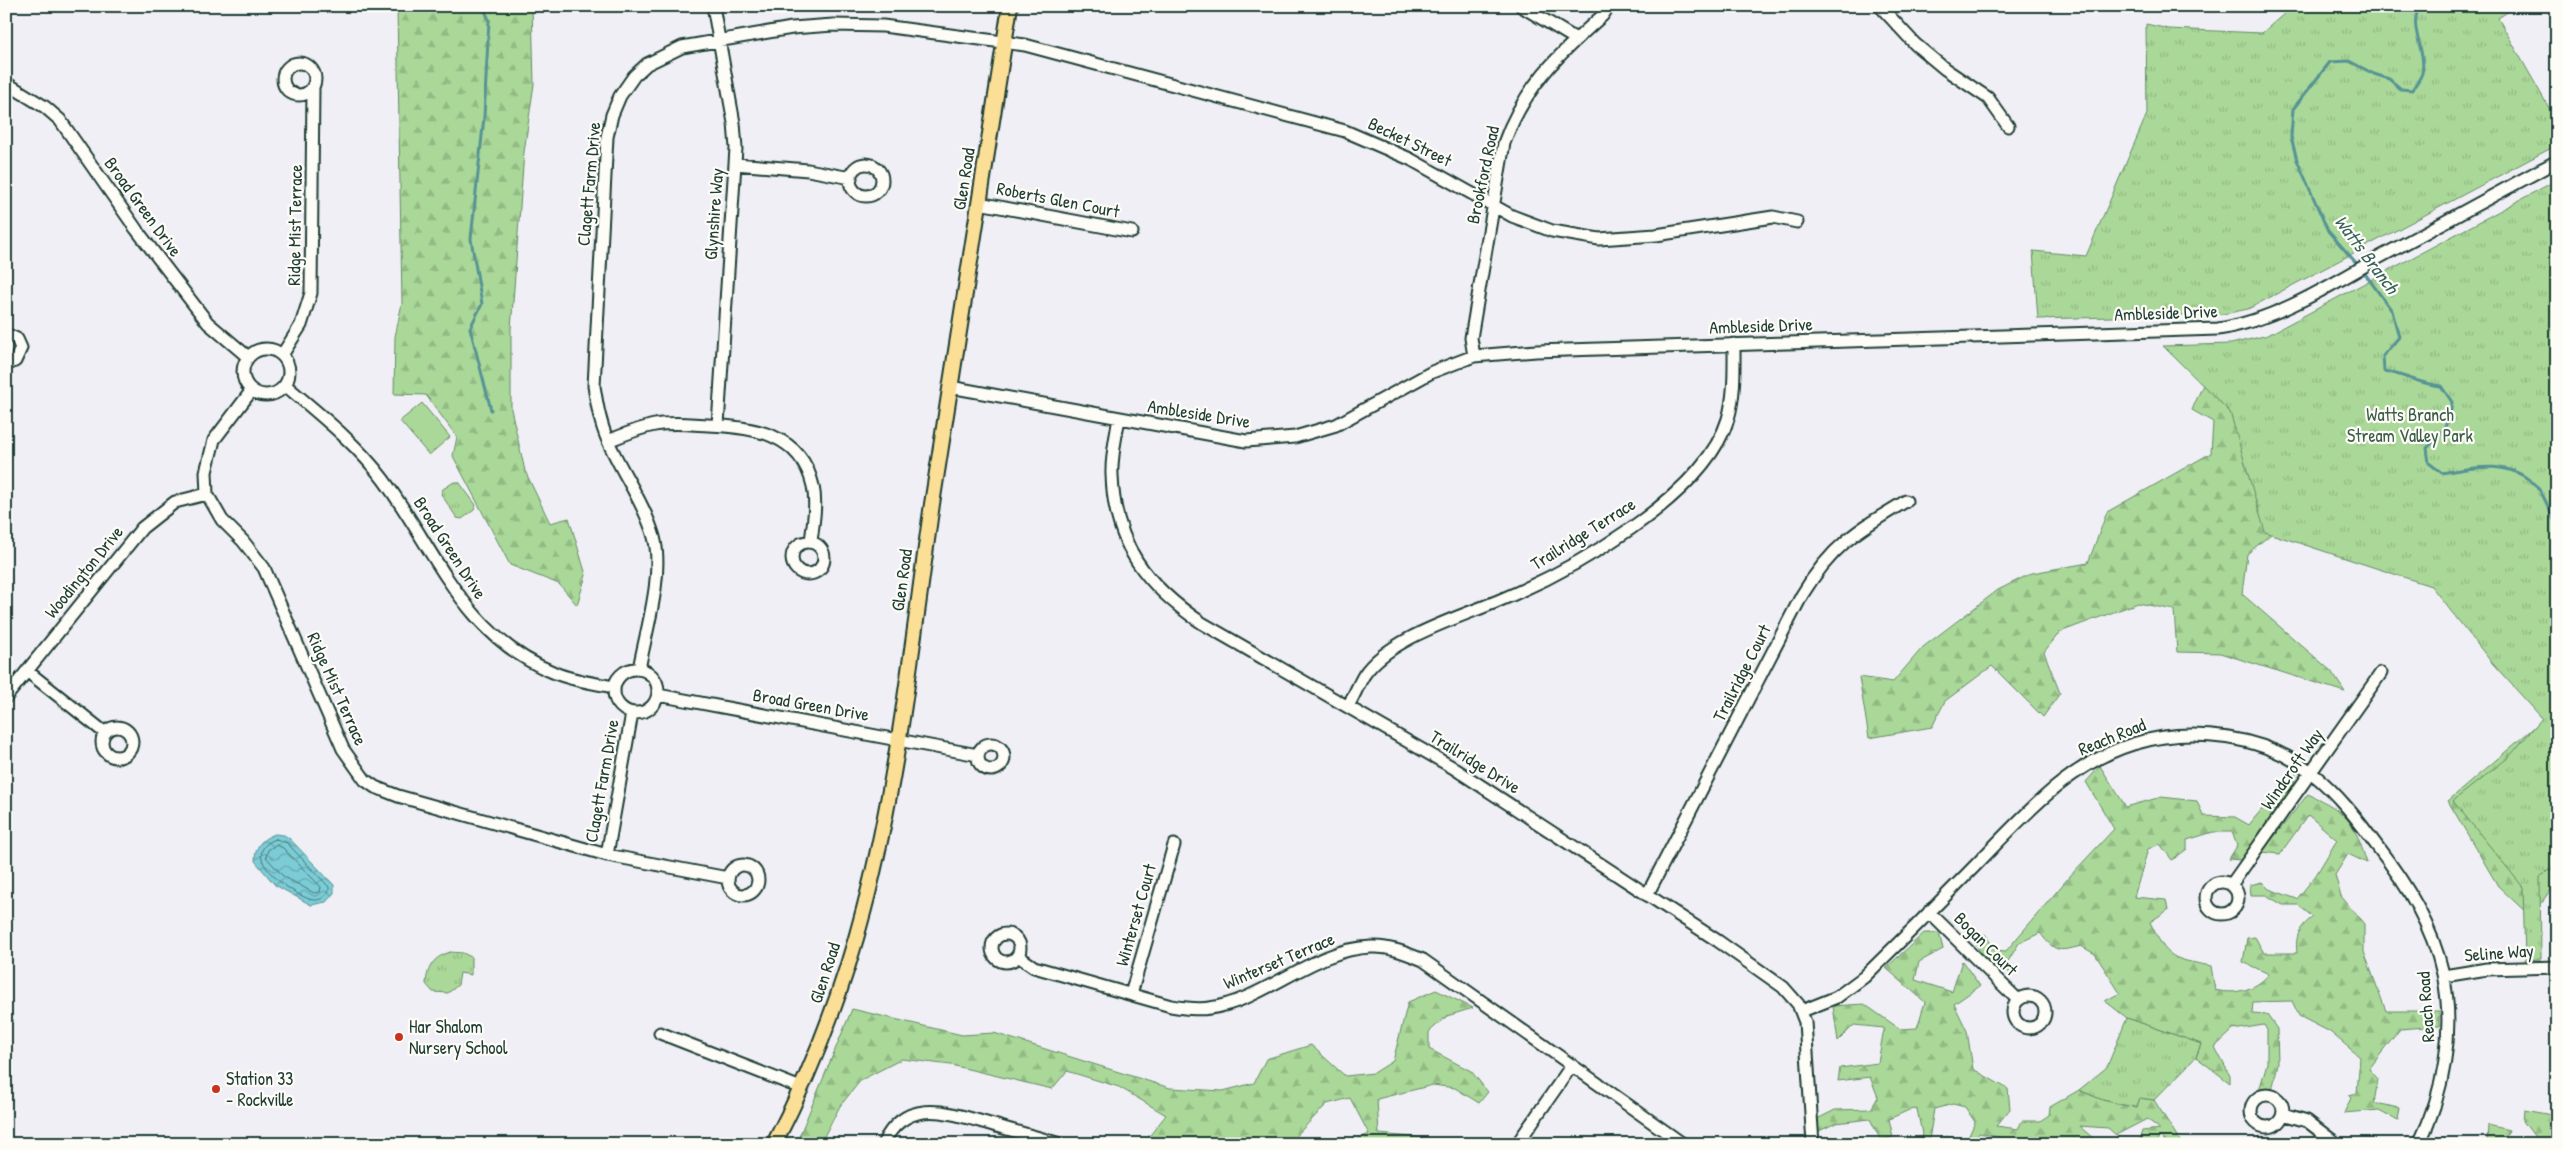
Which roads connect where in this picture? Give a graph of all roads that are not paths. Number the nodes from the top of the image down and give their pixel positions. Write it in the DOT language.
graph roads {
  1 [pos="713,6"];
  2 [pos="1010,6"];
  3 [pos="1521,6"];
  4 [pos="1609,6"];
  5 [pos="1880,6"];
  6 [pos="1576,39"];
  7 [pos="720,40"];
  8 [pos="1005,43"];
  9 [pos="6,83"];
  10 [pos="313,88"];
  11 [pos="2008,126"];
  12 [pos="2557,161"];
  13 [pos="735,164"];
  14 [pos="850,178"];
  15 [pos="979,203"];
  16 [pos="1493,205"];
  17 [pos="1797,222"];
  18 [pos="1132,232"];
  19 [pos="6,334"];
  20 [pos="1734,344"];
  21 [pos="282,355"];
  22 [pos="1474,356"];
  23 [pos="248,357"];
  24 [pos="6,365"];
  25 [pos="285,385"];
  26 [pos="950,387"];
  27 [pos="252,390"];
  28 [pos="1119,418"];
  29 [pos="718,425"];
  30 [pos="608,442"];
  31 [pos="207,494"];
  32 [pos="1906,501"];
  33 [pos="811,542"];
  34 [pos="639,669"];
  35 [pos="27,671"];
  36 [pos="2381,673"];
  37 [pos="614,686"];
  38 [pos="658,695"];
  39 [pos="6,697"];
  40 [pos="1348,706"];
  41 [pos="632,713"];
  42 [pos="104,732"];
  43 [pos="898,739"];
  44 [pos="978,755"];
  45 [pos="2312,772"];
  46 [pos="1174,844"];
  47 [pos="607,855"];
  48 [pos="728,878"];
  49 [pos="2231,885"];
  50 [pos="1647,895"];
  51 [pos="1929,912"];
  52 [pos="1018,956"];
  53 [pos="2557,967"];
  54 [pos="2444,976"];
  55 [pos="1131,994"];
  56 [pos="2018,1000"];
  57 [pos="1802,1011"];
  58 [pos="660,1033"];
  59 [pos="1572,1065"];
  60 [pos="801,1088"];
  61 [pos="2283,1114"];
  62 [pos="774,1144"];
  63 [pos="883,1144"];
  64 [pos="1060,1144"];
  65 [pos="1517,1144"];
  66 [pos="1683,1144"];
  67 [pos="1813,1144"];
  68 [pos="2337,1144"];
  69 [pos="2419,1144"];
  1 -- 7 [label="street, Glynshire Way"];
  2 -- 8 [label="main road, Glen Road"];
  3 -- 6 [label="street"];
  4 -- 6 [label="street, Brookford Road"];
  5 -- 11 [label="street"];
  6 -- 16 [label="street, Brookford Road"];
  7 -- 8 [label="street, Clagett Farm Drive"];
  7 -- 13 [label="street, Glynshire Way"];
  7 -- 30 [label="street, Clagett Farm Drive"];
  8 -- 15 [label="main road, Glen Road"];
  8 -- 16 [label="street, Becket Street"];
  9 -- 23 [label="street, Broad Green Drive"];
  10 -- 21 [label="street, Ridge Mist Terrace"];
  12 -- 20 [label="street, Ambleside Drive"];
  13 -- 14 [label="street"];
  13 -- 29 [label="street, Glynshire Way"];
  15 -- 18 [label="street, Roberts Glen Court"];
  15 -- 26 [label="main road, Glen Road"];
  16 -- 17 [label="street, Becket Street"];
  16 -- 22 [label="street, Brookford Road"];
  19 -- 24 [label="street"];
  20 -- 22 [label="street, Ambleside Drive"];
  20 -- 40 [label="street, Trailridge Terrace"];
  21 -- 23 [label="street"];
  21 -- 25 [label="street"];
  22 -- 28 [label="street, Ambleside Drive"];
  23 -- 27 [label="street"];
  25 -- 27 [label="street"];
  25 -- 37 [label="street, Broad Green Drive"];
  26 -- 28 [label="street, Ambleside Drive"];
  26 -- 43 [label="main road, Glen Road"];
  27 -- 31 [label="street, Ridge Mist Terrace"];
  28 -- 40 [label="street, Trailridge Drive"];
  29 -- 30 [label="street"];
  29 -- 33 [label="street"];
  30 -- 34 [label="street, Clagett Farm Drive"];
  31 -- 35 [label="street, Woodington Drive"];
  31 -- 47 [label="street, Ridge Mist Terrace"];
  32 -- 50 [label="street, Trailridge Court"];
  34 -- 37 [label="street"];
  34 -- 38 [label="street"];
  35 -- 39 [label="street, Woodington Drive"];
  35 -- 42 [label="street"];
  36 -- 45 [label="street, Windcroft Way"];
  37 -- 41 [label="street"];
  38 -- 41 [label="street"];
  38 -- 43 [label="street, Broad Green Drive"];
  40 -- 50 [label="street, Trailridge Drive"];
  41 -- 47 [label="street, Clagett Farm Drive"];
  43 -- 44 [label="street, Broad Green Drive"];
  43 -- 60 [label="main road, Glen Road"];
  45 -- 49 [label="street, Windcroft Way"];
  45 -- 51 [label="street, Reach Road"];
  45 -- 54 [label="street, Reach Road"];
  46 -- 55 [label="street, Winterset Court"];
  47 -- 48 [label="street, Ridge Mist Terrace"];
  50 -- 57 [label="street, Trailridge Drive"];
  51 -- 56 [label="street, Bogan Court"];
  51 -- 57 [label="street, Reach Road"];
  52 -- 55 [label="street, Winterset Terrace"];
  53 -- 54 [label="street, Seline Way"];
  54 -- 69 [label="street, Reach Road"];
  55 -- 59 [label="street, Winterset Terrace"];
  57 -- 67 [label="street, Trailridge Drive"];
  58 -- 60 [label="street"];
  59 -- 65 [label="street"];
  59 -- 66 [label="street, Winterset Terrace"];
  60 -- 62 [label="main road, Glen Road"];
  61 -- 68 [label="street"];
  63 -- 64 [label="street"];
}
